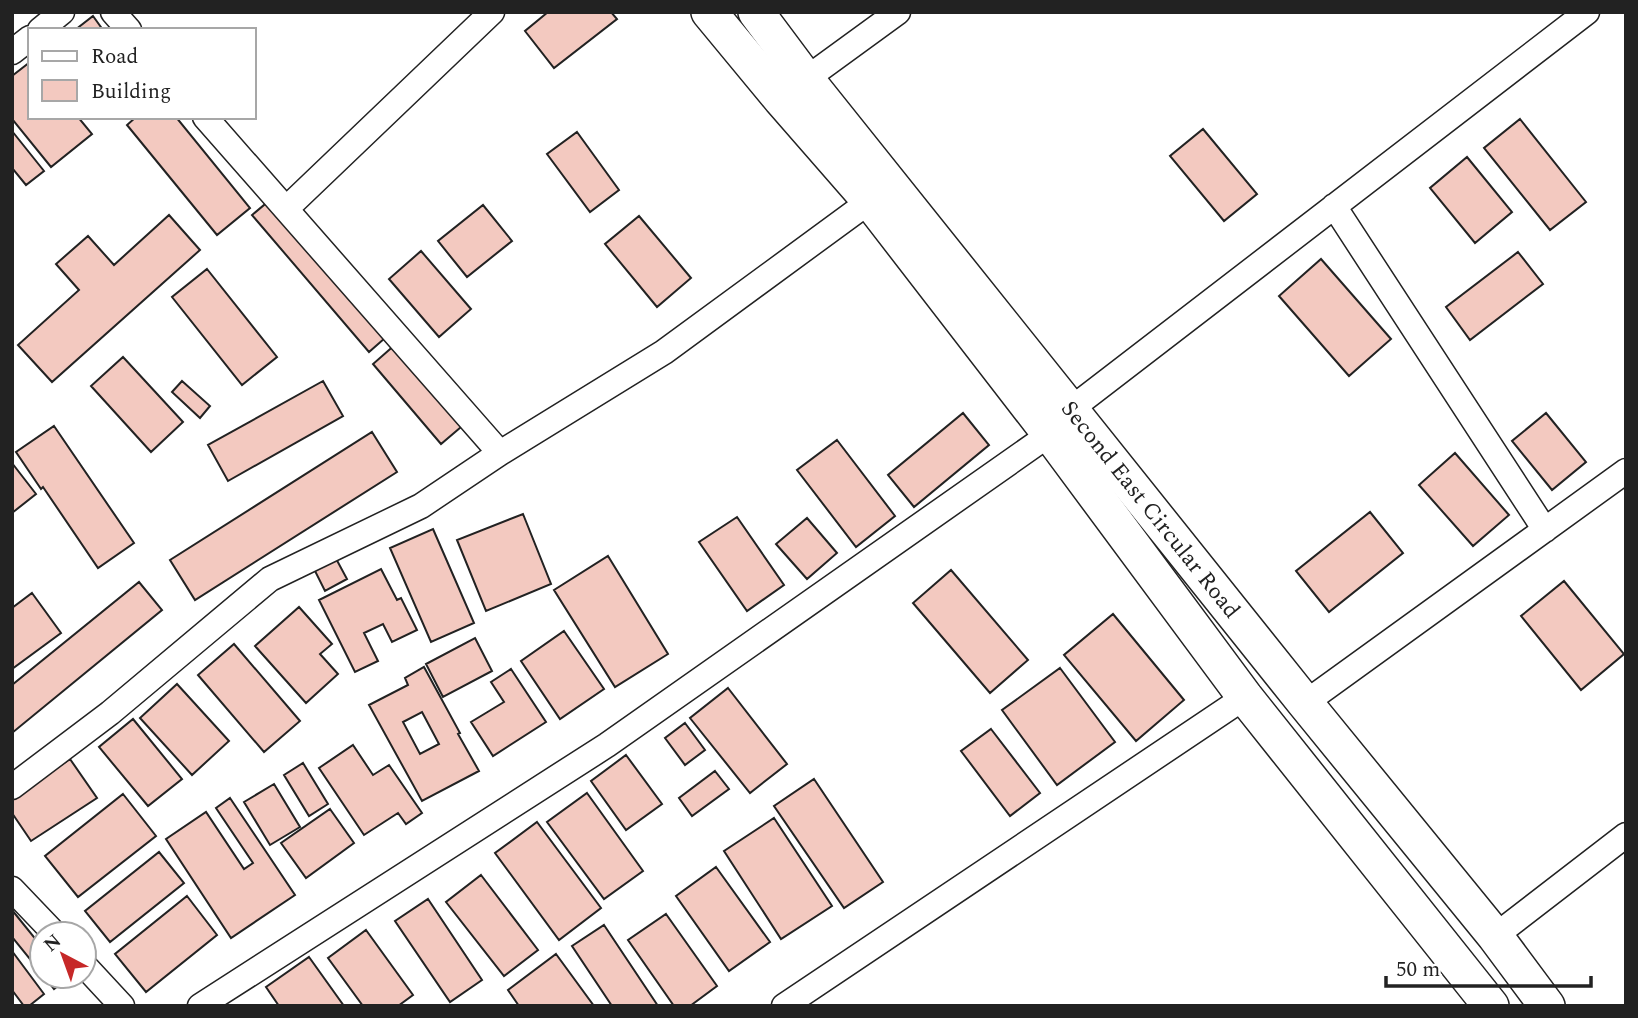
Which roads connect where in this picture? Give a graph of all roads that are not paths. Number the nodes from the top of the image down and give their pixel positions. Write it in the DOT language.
graph roads {
  1 [pos="62,12"];
  2 [pos="113,12"];
  3 [pos="492,12"];
  4 [pos="709,12"];
  5 [pos="756,12"];
  6 [pos="898,12"];
  7 [pos="1587,12"];
  8 [pos="42,28"];
  9 [pos="127,28"];
  10 [pos="28,40"];
  11 [pos="12,52"];
  12 [pos="806,79"];
  13 [pos="207,119"];
  14 [pos="870,201"];
  15 [pos="1334,206"];
  16 [pos="286,209"];
  17 [pos="1060,421"];
  18 [pos="500,453"];
  19 [pos="1626,471"];
  20 [pos="1545,530"];
  21 [pos="1245,697"];
  22 [pos="1305,703"];
  23 [pos="12,787"];
  24 [pos="1626,835"];
  25 [pos="12,889"];
  26 [pos="42,920"];
  27 [pos="1495,936"];
  28 [pos="98,980"];
  29 [pos="122,1006"];
  30 [pos="200,1006"];
  31 [pos="784,1006"];
  32 [pos="1491,1006"];
  33 [pos="1547,1006"];
  1 -- 8 [label="street"];
  2 -- 9 [label="street"];
  3 -- 16 [label="street"];
  4 -- 14 [label="main road, Second East Circular Road"];
  5 -- 12 [label="main road, Second East Circular Road"];
  6 -- 12 [label="street"];
  7 -- 15 [label="street"];
  10 -- 11 [label="street"];
  12 -- 17 [label="main road, Second East Circular Road"];
  13 -- 16 [label="street"];
  14 -- 17 [label="main road, Second East Circular Road"];
  14 -- 18 [label="street"];
  15 -- 17 [label="street"];
  15 -- 20 [label="street"];
  16 -- 18 [label="street"];
  17 -- 21 [label="main road, Second East Circular Road"];
  17 -- 22 [label="main road, Second East Circular Road"];
  17 -- 30 [label="street"];
  18 -- 23 [label="street"];
  19 -- 20 [label="street"];
  20 -- 22 [label="street"];
  21 -- 31 [label="street"];
  21 -- 32 [label="main road, Second East Circular Road"];
  22 -- 27 [label="main road, Second East Circular Road"];
  24 -- 27 [label="street"];
  25 -- 26 [label="street"];
  27 -- 33 [label="main road, Second East Circular Road"];
  28 -- 29 [label="street"];
}
